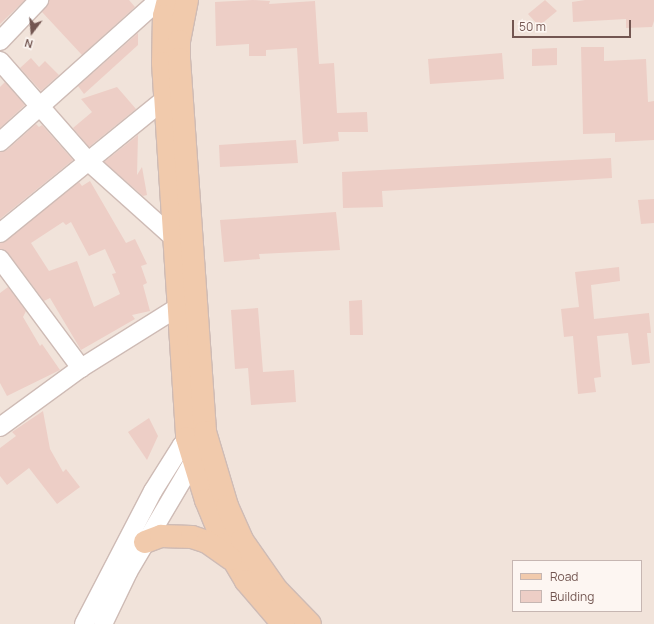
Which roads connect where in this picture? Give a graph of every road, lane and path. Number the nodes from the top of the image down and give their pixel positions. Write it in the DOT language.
graph roads {
  1 [pos="39,0"];
  2 [pos="159,0"];
  3 [pos="168,0"];
  4 [pos="187,0"];
  5 [pos="0,41"];
  6 [pos="0,61"];
  7 [pos="165,99"];
  8 [pos="40,105"];
  9 [pos="0,142"];
  10 [pos="88,161"];
  11 [pos="0,233"];
  12 [pos="175,239"];
  13 [pos="0,259"];
  14 [pos="187,278"];
  15 [pos="180,306"];
  16 [pos="81,368"];
  17 [pos="0,427"];
  18 [pos="199,436"];
  19 [pos="193,461"];
  20 [pos="146,542"];
  21 [pos="233,562"];
  22 [pos="84,624"];
  23 [pos="103,624"];
  24 [pos="283,624"];
  25 [pos="310,624"];
  1 -- 5 [label="street"];
  2 -- 8 [label="street"];
  3 -- 7 [label="main road"];
  4 -- 14 [label="main road"];
  6 -- 8 [label="street"];
  7 -- 10 [label="street"];
  7 -- 12 [label="main road"];
  8 -- 9 [label="street"];
  8 -- 10 [label="street"];
  10 -- 11 [label="street"];
  10 -- 12 [label="street"];
  12 -- 14 [label="main road"];
  13 -- 16 [label="street"];
  14 -- 15 [label="main road"];
  14 -- 18 [label="main road"];
  15 -- 16 [label="street"];
  15 -- 18 [label="main road"];
  16 -- 17 [label="street"];
  18 -- 19 [label="main road"];
  18 -- 22 [label="street"];
  18 -- 25 [label="main road"];
  19 -- 20 [label="street"];
  19 -- 21 [label="main road"];
  20 -- 21 [label="main road"];
  20 -- 23 [label="street"];
  21 -- 24 [label="main road"];
}
